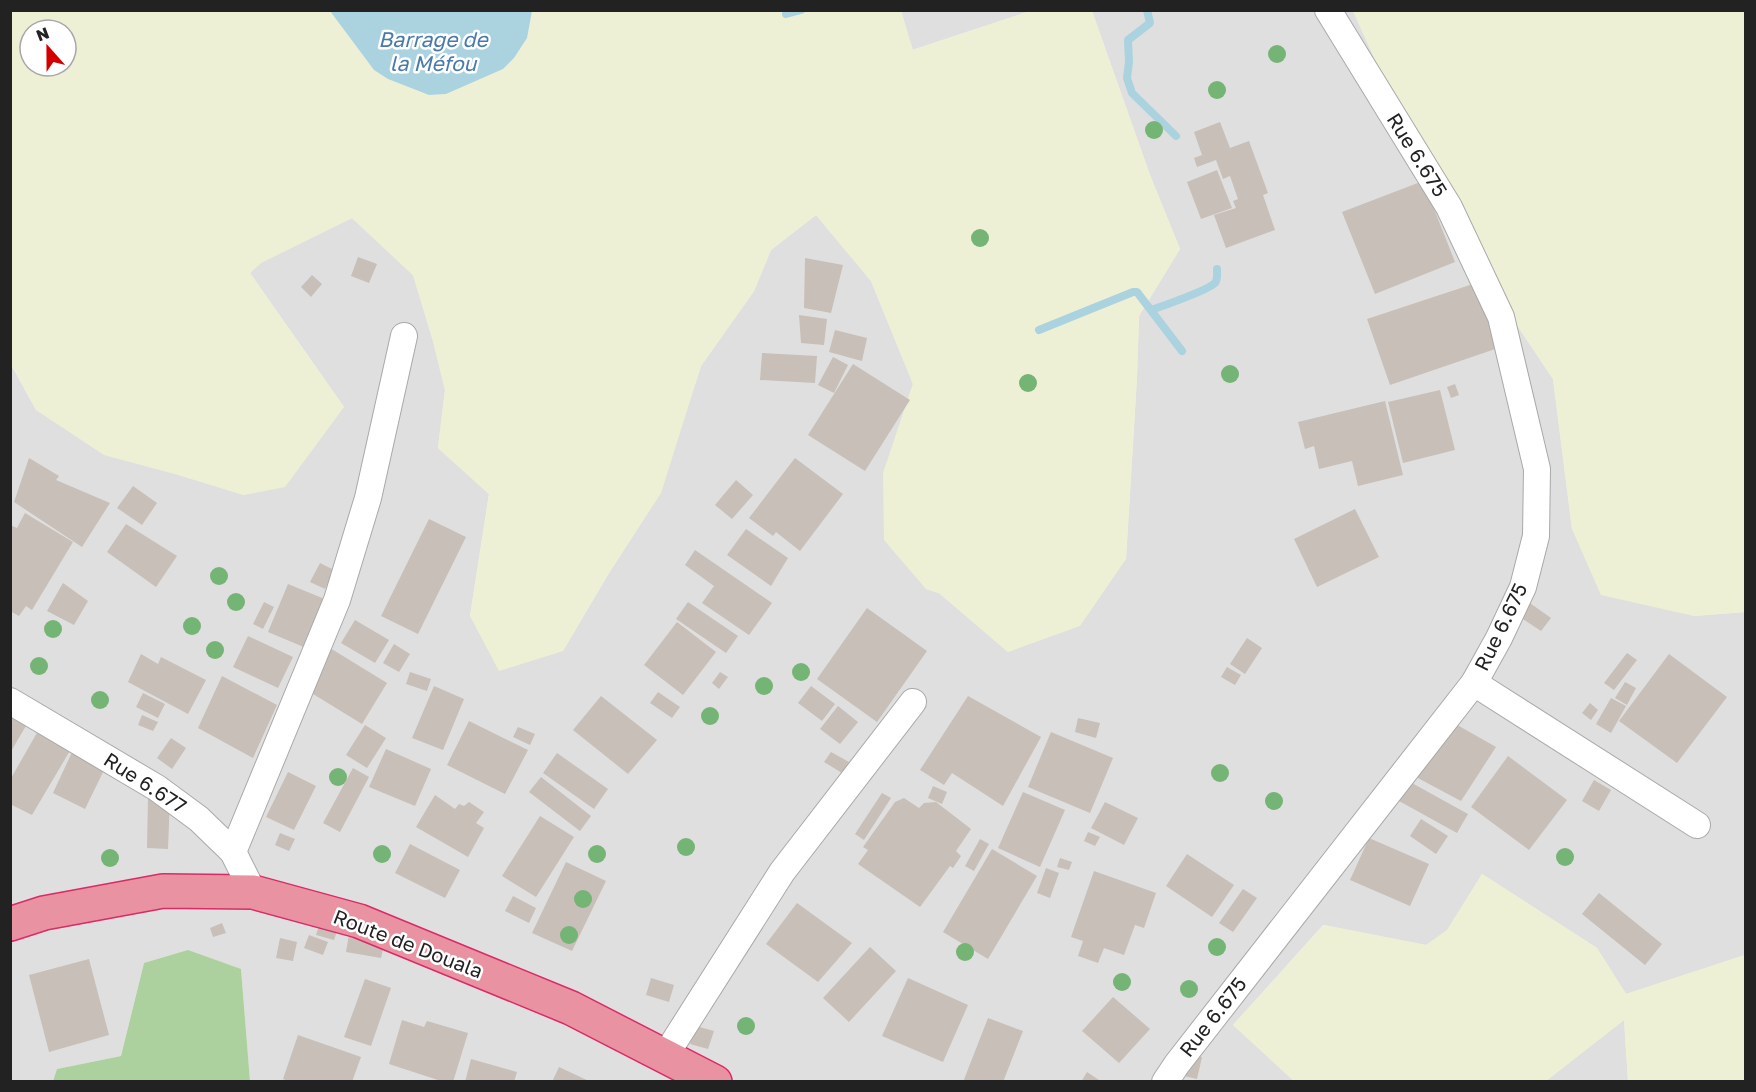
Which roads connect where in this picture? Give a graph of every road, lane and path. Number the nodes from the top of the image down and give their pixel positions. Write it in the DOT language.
graph roads {
  1 [pos="1328,10"];
  2 [pos="404,336"];
  3 [pos="1474,682"];
  4 [pos="10,701"];
  5 [pos="913,702"];
  6 [pos="1697,825"];
  7 [pos="233,852"];
  8 [pos="253,892"];
  9 [pos="10,924"];
  10 [pos="666,1056"];
  11 [pos="716,1082"];
  12 [pos="1165,1082"];
  1 -- 3 [label="street, Rue 6.675"];
  2 -- 7 [label="street"];
  3 -- 6 [label="street"];
  3 -- 12 [label="street, Rue 6.675"];
  4 -- 7 [label="street, Rue 6.677"];
  5 -- 10 [label="street"];
  7 -- 8 [label="street, Rue 6.677"];
  8 -- 9 [label="highway, Route de Douala"];
  8 -- 10 [label="highway, Route de Douala"];
  10 -- 11 [label="highway, Route de Douala"];
}
